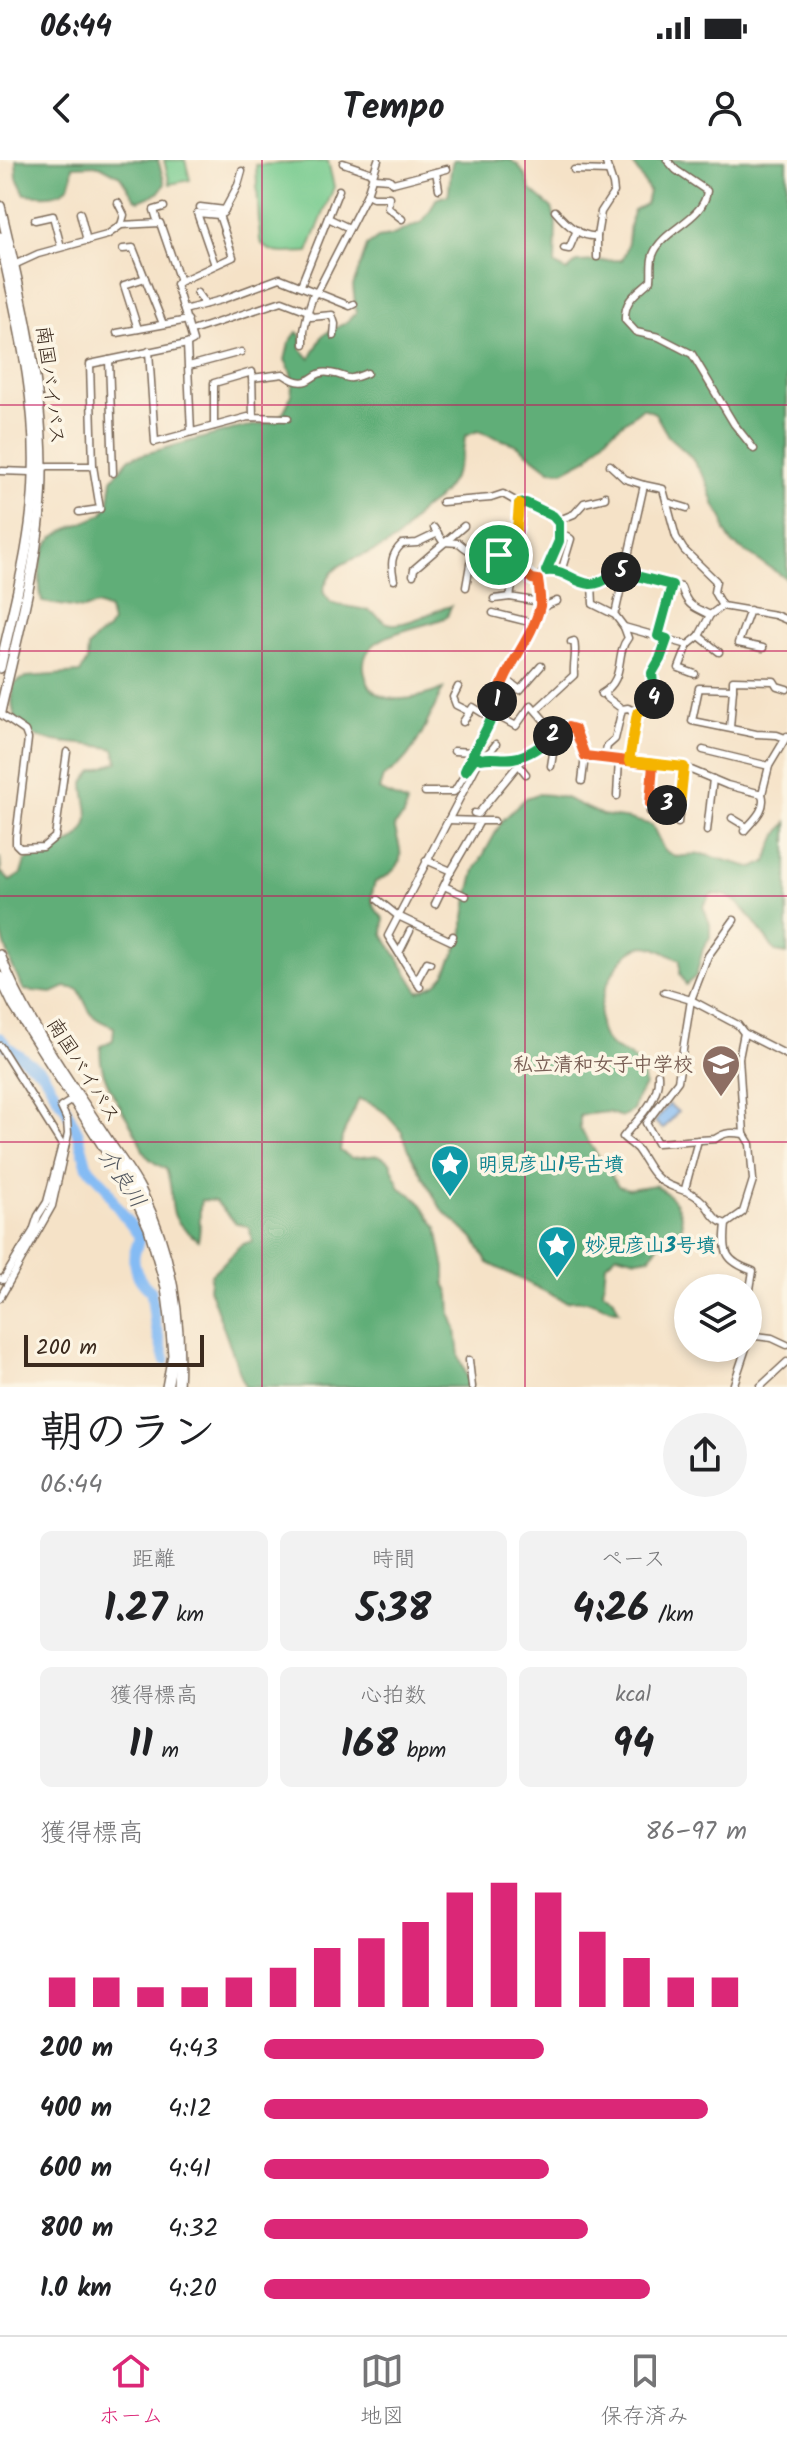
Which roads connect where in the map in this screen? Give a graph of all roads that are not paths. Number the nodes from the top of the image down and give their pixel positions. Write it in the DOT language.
graph roads {
  1 [pos="378,160"];
  2 [pos="605,160"];
  3 [pos="667,160"];
  4 [pos="343,163"];
  5 [pos="447,169"];
  6 [pos="574,170"];
  7 [pos="242,171"];
  8 [pos="609,171"];
  9 [pos="436,172"];
  10 [pos="372,175"];
  11 [pos="439,189"];
  12 [pos="339,190"];
  13 [pos="367,194"];
  14 [pos="118,203"];
  15 [pos="0,206"];
  16 [pos="164,207"];
  17 [pos="200,207"];
  18 [pos="555,211"];
  19 [pos="222,212"];
  20 [pos="80,213"];
  21 [pos="399,215"];
  22 [pos="328,218"];
  23 [pos="35,220"];
  24 [pos="158,223"];
  25 [pos="121,225"];
  26 [pos="349,228"];
  27 [pos="56,230"];
  28 [pos="577,230"];
  29 [pos="48,233"];
  30 [pos="597,236"];
  31 [pos="0,237"];
  32 [pos="87,241"];
  33 [pos="61,247"];
  34 [pos="564,248"];
  35 [pos="123,249"];
  36 [pos="597,257"];
  37 [pos="14,265"];
  38 [pos="215,265"];
  39 [pos="145,278"];
  40 [pos="179,282"];
  41 [pos="301,285"];
  42 [pos="317,292"];
  43 [pos="197,293"];
  44 [pos="205,304"];
  45 [pos="354,304"];
  46 [pos="184,310"];
  47 [pos="308,311"];
  48 [pos="188,320"];
  49 [pos="163,324"];
  50 [pos="138,329"];
  51 [pos="192,331"];
  52 [pos="117,333"];
  53 [pos="334,336"];
  54 [pos="187,344"];
  55 [pos="304,344"];
  56 [pos="149,351"];
  57 [pos="241,352"];
  58 [pos="109,360"];
  59 [pos="189,366"];
  60 [pos="367,373"];
  61 [pos="252,378"];
  62 [pos="253,417"];
  63 [pos="288,418"];
  64 [pos="214,426"];
  65 [pos="191,432"];
  66 [pos="754,449"];
  67 [pos="610,465"];
  68 [pos="93,466"];
  69 [pos="38,468"];
  70 [pos="0,471"];
  71 [pos="113,473"];
  72 [pos="644,485"];
  73 [pos="605,496"];
  74 [pos="442,502"];
  75 [pos="667,502"];
  76 [pos="518,504"];
  77 [pos="687,508"];
  78 [pos="79,512"];
  79 [pos="557,521"];
  80 [pos="464,526"];
  81 [pos="567,536"];
  82 [pos="477,539"];
  83 [pos="443,542"];
  84 [pos="475,554"];
  85 [pos="499,555"];
  86 [pos="516,565"];
  87 [pos="546,571"];
  88 [pos="561,572"];
  89 [pos="624,572"];
  90 [pos="413,575"];
  91 [pos="394,580"];
  92 [pos="538,580"];
  93 [pos="592,584"];
  94 [pos="672,585"];
  95 [pos="466,587"];
  96 [pos="510,597"];
  97 [pos="494,599"];
  98 [pos="557,601"];
  99 [pos="539,605"];
  100 [pos="722,606"];
  101 [pos="616,610"];
  102 [pos="750,610"];
  103 [pos="493,613"];
  104 [pos="710,615"];
  105 [pos="787,620"];
  106 [pos="533,623"];
  107 [pos="624,627"];
  108 [pos="658,636"];
  109 [pos="699,636"];
  110 [pos="667,639"];
  111 [pos="571,642"];
  112 [pos="688,645"];
  113 [pos="763,648"];
  114 [pos="719,652"];
  115 [pos="541,666"];
  116 [pos="0,668"];
  117 [pos="695,674"];
  118 [pos="501,685"];
  119 [pos="458,687"];
  120 [pos="733,689"];
  121 [pos="787,689"];
  122 [pos="622,709"];
  123 [pos="536,710"];
  124 [pos="470,712"];
  125 [pos="0,713"];
  126 [pos="637,713"];
  127 [pos="493,716"];
  128 [pos="463,722"];
  129 [pos="581,722"];
  130 [pos="730,728"];
  131 [pos="575,729"];
  132 [pos="556,734"];
  133 [pos="786,737"];
  134 [pos="496,744"];
  135 [pos="703,750"];
  136 [pos="454,751"];
  137 [pos="474,751"];
  138 [pos="67,752"];
  139 [pos="527,754"];
  140 [pos="585,756"];
  141 [pos="605,757"];
  142 [pos="484,758"];
  143 [pos="619,759"];
  144 [pos="629,761"];
  145 [pos="518,764"];
  146 [pos="653,764"];
  147 [pos="551,766"];
  148 [pos="769,766"];
  149 [pos="684,767"];
  150 [pos="465,771"];
  151 [pos="526,774"];
  152 [pos="713,779"];
  153 [pos="582,781"];
  154 [pos="425,792"];
  155 [pos="762,794"];
  156 [pos="617,796"];
  157 [pos="680,806"];
  158 [pos="474,813"];
  159 [pos="732,818"];
  160 [pos="448,820"];
  161 [pos="480,821"];
  162 [pos="494,821"];
  163 [pos="678,823"];
  164 [pos="707,831"];
  165 [pos="426,860"];
  166 [pos="451,871"];
  167 [pos="444,886"];
  168 [pos="466,896"];
  169 [pos="378,900"];
  170 [pos="435,904"];
  171 [pos="398,916"];
  172 [pos="734,920"];
  173 [pos="410,931"];
  174 [pos="453,936"];
  175 [pos="399,953"];
  176 [pos="0,956"];
  177 [pos="430,963"];
  178 [pos="0,977"];
  179 [pos="664,992"];
  180 [pos="691,1000"];
  181 [pos="744,1033"];
  182 [pos="0,1046"];
  183 [pos="787,1055"];
  184 [pos="658,1074"];
  185 [pos="72,1100"];
  186 [pos="744,1134"];
  187 [pos="698,1140"];
  188 [pos="685,1189"];
  189 [pos="726,1224"];
  190 [pos="23,1254"];
  191 [pos="752,1274"];
  192 [pos="0,1279"];
  193 [pos="0,1298"];
  194 [pos="762,1337"];
  195 [pos="787,1345"];
  196 [pos="469,1360"];
  197 [pos="741,1362"];
  198 [pos="787,1362"];
  199 [pos="167,1387"];
  200 [pos="178,1387"];
  201 [pos="472,1387"];
  202 [pos="733,1387"];
  203 [pos="760,1387"];
  1 -- 10 [label="street"];
  2 -- 8 [label="street"];
  3 -- 66 [label="street"];
  4 -- 10 [label="street"];
  5 -- 9 [label="street"];
  6 -- 8 [label="street"];
  7 -- 19 [label="street"];
  8 -- 30 [label="street"];
  9 -- 10 [label="street"];
  9 -- 11 [label="street"];
  10 -- 13 [label="street"];
  12 -- 22 [label="street"];
  13 -- 21 [label="street"];
  13 -- 26 [label="street"];
  14 -- 25 [label="street"];
  15 -- 37 [label="highway, 南国バイパス"];
  16 -- 24 [label="street"];
  17 -- 19 [label="street"];
  18 -- 28 [label="street"];
  19 -- 38 [label="street"];
  19 -- 38 [label="street"];
  20 -- 32 [label="street"];
  22 -- 26 [label="street"];
  22 -- 41 [label="street"];
  23 -- 27 [label="street"];
  24 -- 25 [label="street"];
  24 -- 40 [label="street"];
  25 -- 32 [label="street"];
  26 -- 42 [label="street"];
  27 -- 29 [label="street"];
  27 -- 33 [label="street"];
  28 -- 30 [label="street"];
  28 -- 34 [label="street"];
  30 -- 36 [label="street"];
  31 -- 69 [label="highway, 南国バイパス"];
  32 -- 33 [label="street"];
  33 -- 37 [label="street"];
  35 -- 39 [label="street"];
  37 -- 69 [label="highway, 南国バイパス"];
  38 -- 40 [label="street"];
  39 -- 49 [label="street"];
  39 -- 50 [label="street"];
  40 -- 46 [label="street"];
  41 -- 42 [label="street"];
  41 -- 44 [label="street"];
  42 -- 45 [label="street"];
  42 -- 47 [label="street"];
  43 -- 44 [label="street"];
  44 -- 46 [label="street"];
  46 -- 48 [label="street"];
  47 -- 51 [label="street"];
  47 -- 53 [label="street"];
  47 -- 55 [label="street"];
  48 -- 49 [label="street"];
  48 -- 51 [label="street"];
  49 -- 50 [label="street"];
  50 -- 52 [label="street"];
  51 -- 54 [label="street"];
  54 -- 56 [label="street"];
  54 -- 59 [label="street"];
  56 -- 58 [label="street"];
  56 -- 65 [label="street"];
  57 -- 59 [label="street"];
  58 -- 68 [label="street"];
  58 -- 71 [label="street"];
  59 -- 65 [label="street"];
  60 -- 61 [label="street"];
  61 -- 62 [label="street"];
  61 -- 64 [label="street"];
  62 -- 63 [label="street"];
  62 -- 64 [label="street"];
  64 -- 65 [label="street"];
  67 -- 72 [label="street"];
  68 -- 69 [label="street"];
  68 -- 78 [label="street"];
  69 -- 70 [label="street"];
  69 -- 116 [label="highway, 南国バイパス"];
  69 -- 125 [label="highway, 南国バイパス"];
  72 -- 75 [label="street"];
  72 -- 89 [label="street"];
  73 -- 79 [label="street"];
  74 -- 76 [label="street"];
  75 -- 77 [label="street"];
  75 -- 100 [label="street"];
  76 -- 79 [label="street"];
  76 -- 85 [label="street"];
  79 -- 87 [label="street"];
  80 -- 83 [label="street"];
  81 -- 88 [label="street"];
  82 -- 84 [label="street"];
  83 -- 84 [label="street"];
  83 -- 90 [label="street"];
  83 -- 91 [label="street"];
  84 -- 85 [label="street"];
  84 -- 95 [label="street"];
  85 -- 86 [label="street"];
  86 -- 92 [label="street"];
  86 -- 96 [label="street"];
  87 -- 88 [label="street"];
  87 -- 92 [label="street"];
  88 -- 93 [label="street"];
  89 -- 93 [label="street"];
  89 -- 94 [label="street"];
  89 -- 101 [label="street"];
  92 -- 99 [label="street"];
  93 -- 107 [label="street"];
  94 -- 104 [label="street"];
  94 -- 108 [label="street"];
  96 -- 97 [label="street"];
  96 -- 99 [label="street"];
  98 -- 99 [label="street"];
  99 -- 106 [label="street"];
  100 -- 102 [label="street"];
  100 -- 104 [label="street"];
  102 -- 105 [label="street"];
  102 -- 113 [label="street"];
  103 -- 106 [label="street"];
  104 -- 109 [label="street"];
  106 -- 118 [label="street"];
  107 -- 108 [label="street"];
  107 -- 122 [label="street"];
  108 -- 110 [label="street"];
  109 -- 112 [label="street"];
  109 -- 114 [label="street"];
  110 -- 112 [label="street"];
  110 -- 126 [label="street"];
  111 -- 123 [label="street"];
  112 -- 117 [label="street"];
  115 -- 118 [label="street"];
  118 -- 127 [label="street"];
  119 -- 124 [label="street"];
  120 -- 121 [label="street"];
  120 -- 130 [label="street"];
  120 -- 130 [label="street"];
  122 -- 126 [label="street"];
  122 -- 141 [label="street"];
  123 -- 127 [label="street"];
  123 -- 132 [label="street"];
  124 -- 127 [label="street"];
  124 -- 128 [label="street"];
  125 -- 138 [label="street"];
  126 -- 144 [label="street"];
  127 -- 137 [label="street"];
  129 -- 131 [label="street"];
  130 -- 133 [label="street"];
  131 -- 132 [label="street"];
  131 -- 140 [label="street"];
  132 -- 139 [label="street"];
  132 -- 147 [label="street"];
  133 -- 148 [label="street"];
  134 -- 142 [label="street"];
  135 -- 148 [label="street"];
  136 -- 137 [label="street"];
  137 -- 142 [label="street"];
  137 -- 150 [label="street"];
  139 -- 142 [label="street"];
  139 -- 145 [label="street"];
  140 -- 141 [label="street"];
  140 -- 153 [label="street"];
  141 -- 143 [label="street"];
  142 -- 150 [label="street"];
  142 -- 160 [label="street"];
  143 -- 144 [label="street"];
  143 -- 156 [label="street"];
  144 -- 146 [label="street"];
  145 -- 151 [label="street"];
  145 -- 158 [label="street"];
  146 -- 149 [label="street"];
  146 -- 157 [label="street"];
  148 -- 155 [label="street"];
  149 -- 152 [label="street"];
  149 -- 157 [label="street"];
  150 -- 154 [label="street"];
  152 -- 155 [label="street"];
  152 -- 164 [label="street"];
  155 -- 159 [label="street"];
  157 -- 163 [label="street"];
  160 -- 161 [label="street"];
  160 -- 165 [label="street"];
  161 -- 162 [label="street"];
  161 -- 166 [label="street"];
  165 -- 166 [label="street"];
  165 -- 171 [label="street"];
  166 -- 167 [label="street"];
  167 -- 168 [label="street"];
  167 -- 170 [label="street"];
  169 -- 171 [label="street"];
  171 -- 174 [label="street"];
  171 -- 175 [label="street"];
  172 -- 180 [label="street"];
  173 -- 175 [label="street"];
  175 -- 177 [label="street"];
  176 -- 200 [label="highway, 南国バイパス"];
  178 -- 185 [label="highway, 南国バイパス"];
  179 -- 180 [label="street"];
  180 -- 181 [label="street"];
  180 -- 187 [label="street"];
  181 -- 183 [label="street"];
  181 -- 186 [label="street"];
  182 -- 190 [label="street"];
  184 -- 188 [label="street"];
  185 -- 190 [label="street"];
  185 -- 199 [label="highway, 南国バイパス"];
  186 -- 187 [label="street"];
  186 -- 189 [label="street"];
  187 -- 188 [label="street"];
  188 -- 189 [label="street"];
  189 -- 191 [label="street"];
  190 -- 192 [label="street"];
  190 -- 193 [label="street"];
  194 -- 195 [label="street"];
  196 -- 201 [label="street"];
  197 -- 202 [label="street"];
  198 -- 203 [label="street"];
}
